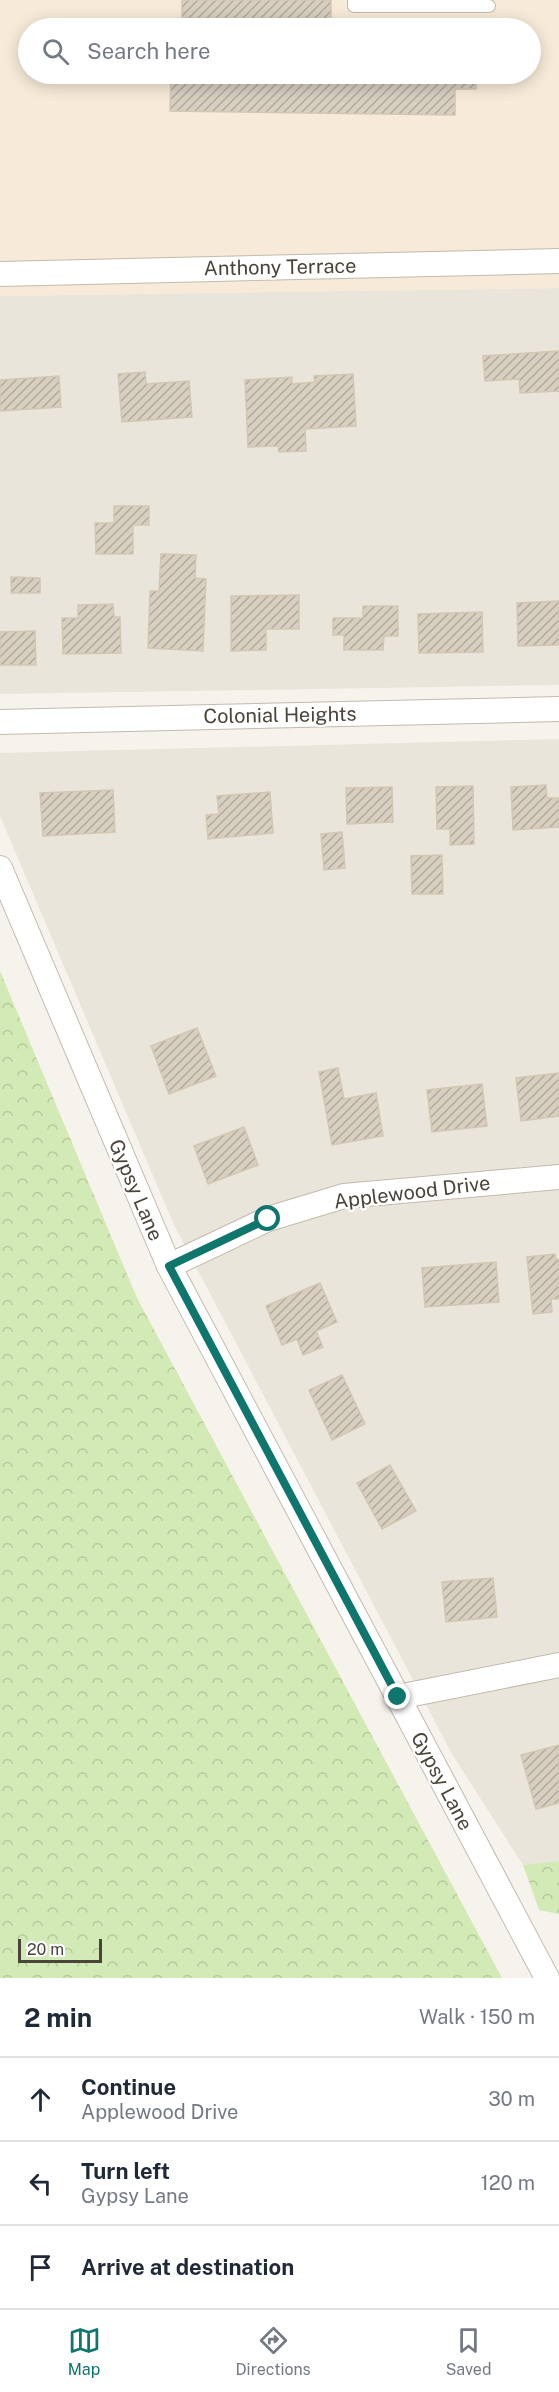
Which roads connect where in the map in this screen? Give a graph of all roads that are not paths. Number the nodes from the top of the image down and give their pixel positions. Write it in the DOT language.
graph roads {
  1 [pos="354,0"];
  2 [pos="489,6"];
  3 [pos="559,261"];
  4 [pos="0,273"];
  5 [pos="559,709"];
  6 [pos="0,722"];
  7 [pos="0,868"];
  8 [pos="559,1177"];
  9 [pos="169,1266"];
  10 [pos="559,1665"];
  11 [pos="398,1697"];
  12 [pos="547,1978"];
  1 -- 2 [label="lane"];
  3 -- 4 [label="street, Anthony Terrace"];
  5 -- 6 [label="street, Colonial Heights"];
  7 -- 9 [label="street, Gypsy Lane"];
  8 -- 9 [label="street, Applewood Drive"];
  9 -- 11 [label="street, Gypsy Lane"];
  10 -- 11 [label="street"];
  11 -- 12 [label="street, Gypsy Lane"];
}
